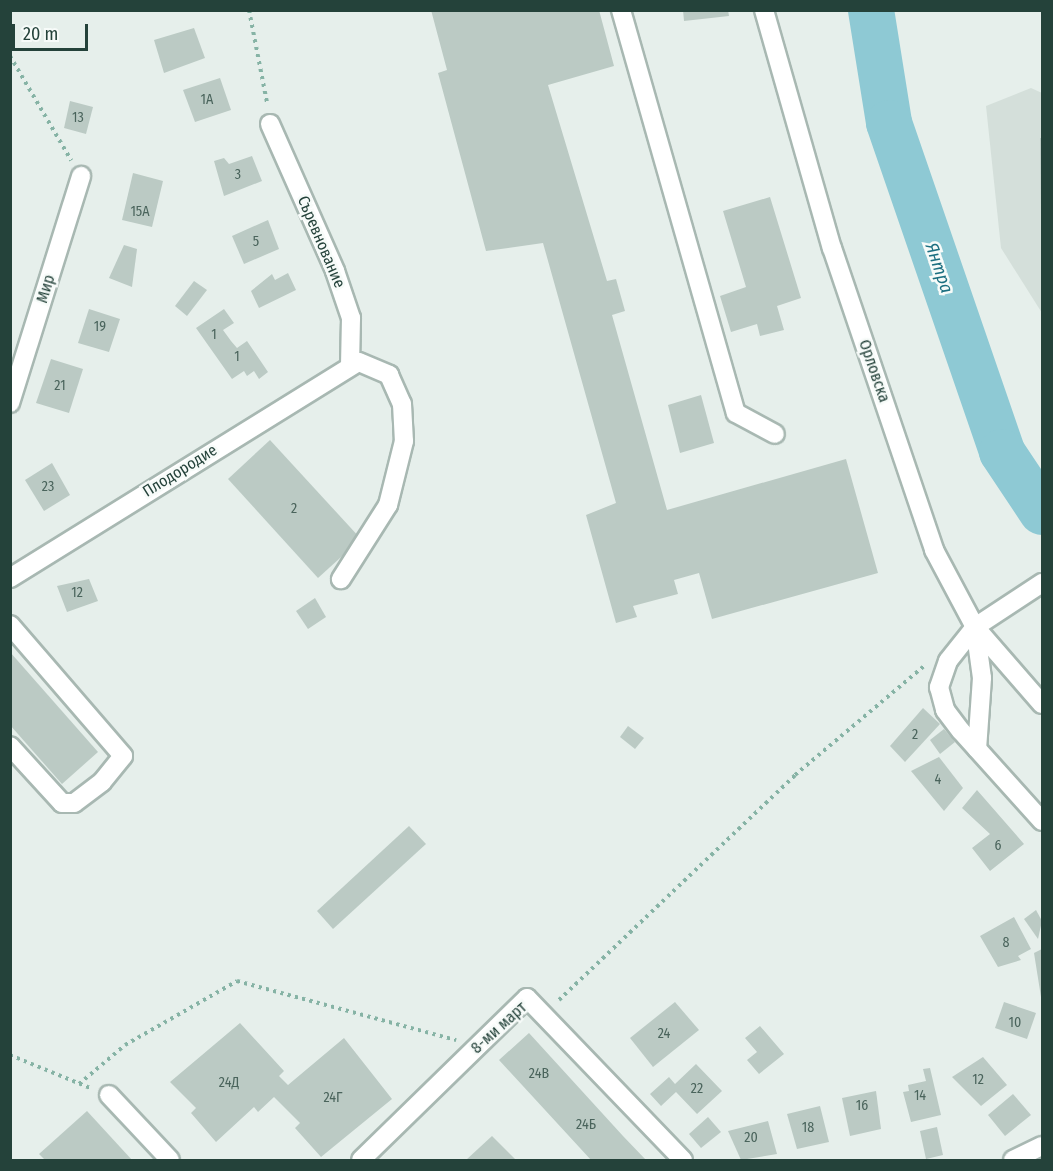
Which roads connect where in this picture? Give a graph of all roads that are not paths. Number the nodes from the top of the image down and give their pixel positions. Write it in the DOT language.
graph roads {
  1 [pos="621,10"];
  2 [pos="764,10"];
  3 [pos="270,124"];
  4 [pos="81,176"];
  5 [pos="350,364"];
  6 [pos="10,403"];
  7 [pos="775,434"];
  8 [pos="10,578"];
  9 [pos="341,579"];
  10 [pos="1036,587"];
  11 [pos="10,625"];
  12 [pos="975,627"];
  13 [pos="1042,704"];
  14 [pos="10,746"];
  15 [pos="977,748"];
  16 [pos="1042,821"];
  17 [pos="109,1095"];
  18 [pos="1042,1146"];
  19 [pos="170,1161"];
  20 [pos="361,1161"];
  21 [pos="683,1161"];
  22 [pos="1013,1161"];
  1 -- 7 [label="street"];
  2 -- 12 [label="street, Орловска"];
  3 -- 5 [label="street, Съревнование"];
  4 -- 6 [label="street, Мир"];
  5 -- 8 [label="street, Плодородие"];
  5 -- 9 [label="street"];
  10 -- 12 [label="street"];
  11 -- 14 [label="street"];
  12 -- 13 [label="street, Орловска"];
  12 -- 15 [label="street"];
  12 -- 15 [label="street"];
  15 -- 16 [label="street"];
  17 -- 19 [label="street"];
  18 -- 22 [label="street"];
  20 -- 21 [label="street, 8-ми март"];
}
